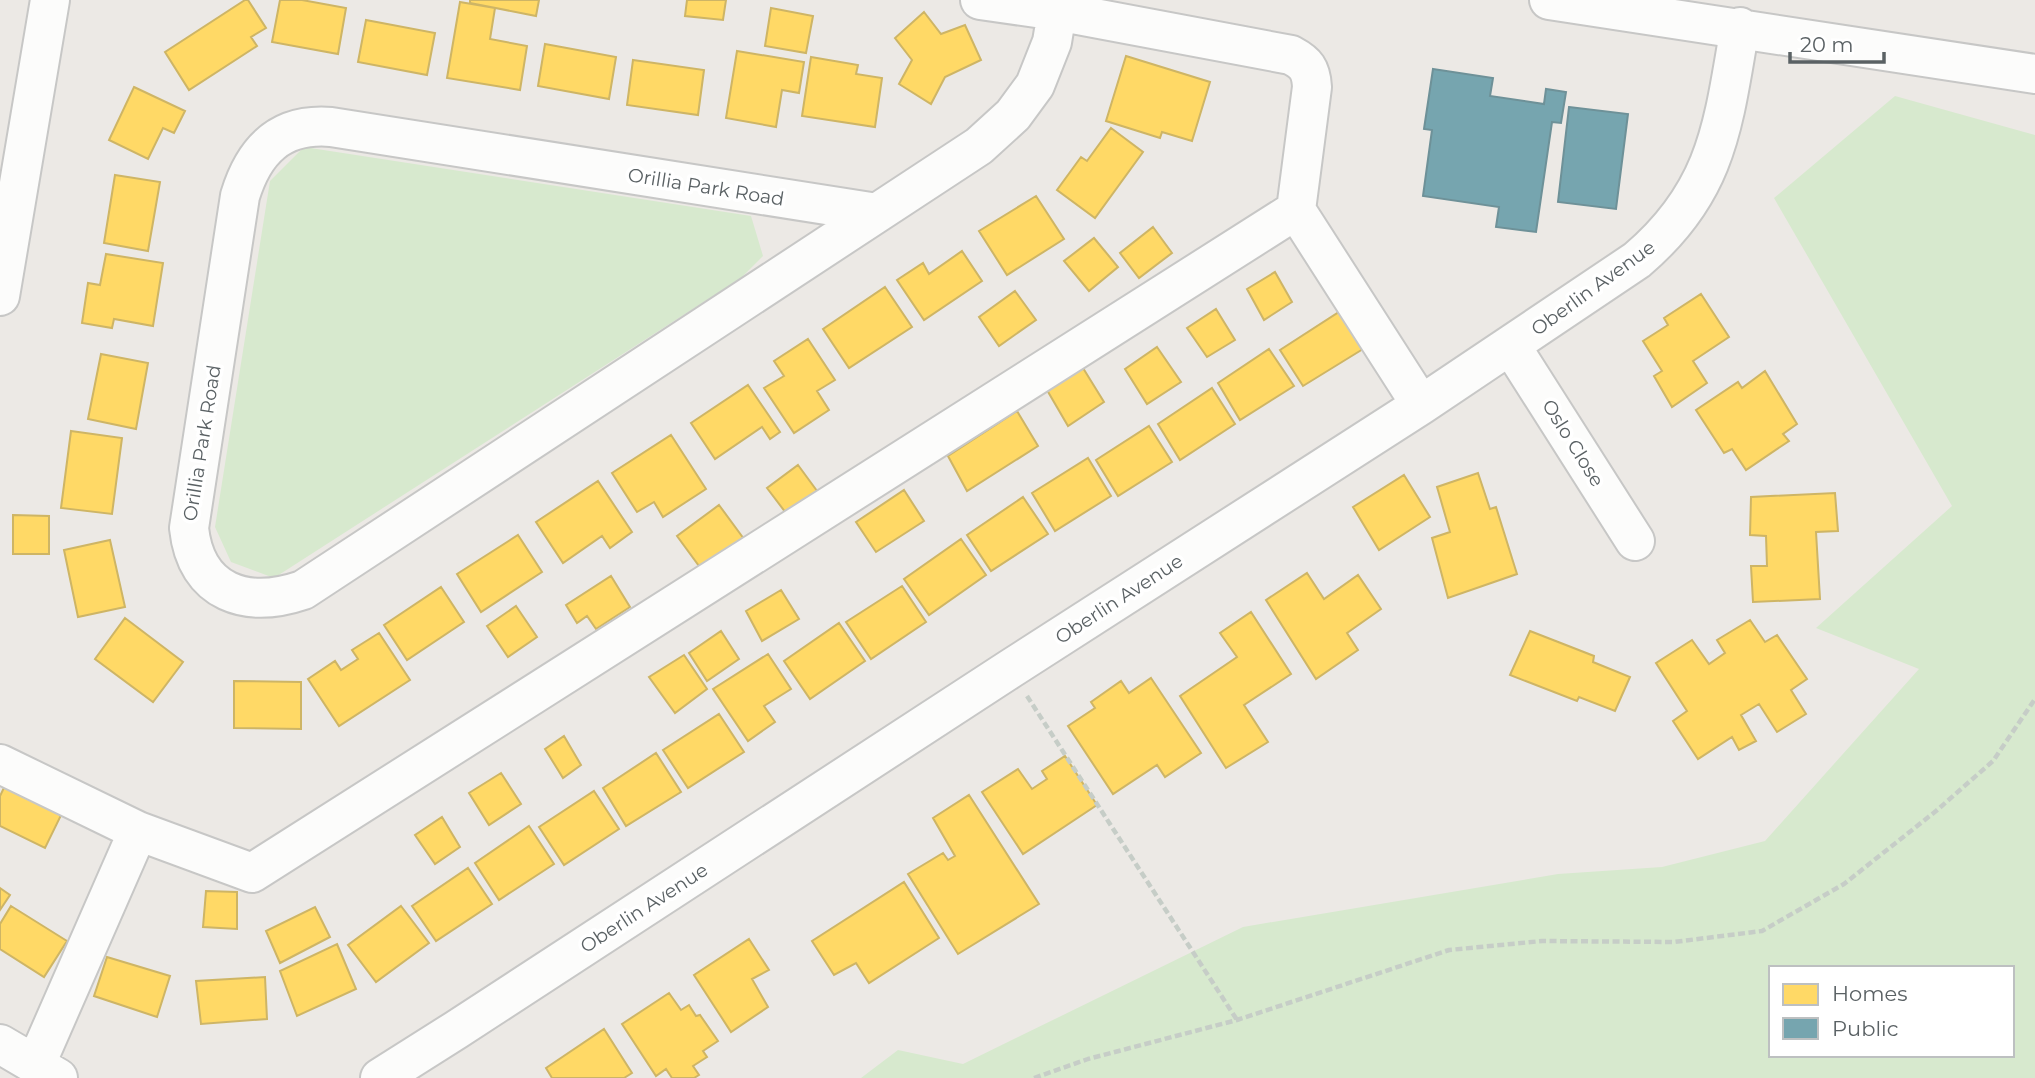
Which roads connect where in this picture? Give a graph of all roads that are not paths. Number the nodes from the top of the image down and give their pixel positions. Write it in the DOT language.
graph roads {
  1 [pos="50,0"];
  2 [pos="981,0"];
  3 [pos="1549,0"];
  4 [pos="1058,6"];
  5 [pos="1740,27"];
  6 [pos="2035,74"];
  7 [pos="1296,210"];
  8 [pos="877,214"];
  9 [pos="0,296"];
  10 [pos="1511,346"];
  11 [pos="1421,405"];
  12 [pos="1635,541"];
  13 [pos="0,764"];
  14 [pos="138,831"];
  15 [pos="0,1044"];
  16 [pos="47,1072"];
  17 [pos="380,1078"];
  1 -- 9 [label="street"];
  2 -- 4 [label="street"];
  3 -- 5 [label="street"];
  4 -- 7 [label="street"];
  4 -- 8 [label="street, Orillia Park Road"];
  5 -- 6 [label="street"];
  5 -- 10 [label="street, Oberlin Avenue"];
  7 -- 11 [label="street"];
  7 -- 14 [label="street"];
  8 -- 8 [label="street, Orillia Park Road"];
  10 -- 11 [label="street, Oberlin Avenue"];
  10 -- 12 [label="street, Oslo Close"];
  11 -- 17 [label="street, Oberlin Avenue"];
  13 -- 14 [label="street"];
  14 -- 16 [label="street"];
  15 -- 16 [label="street"];
}
